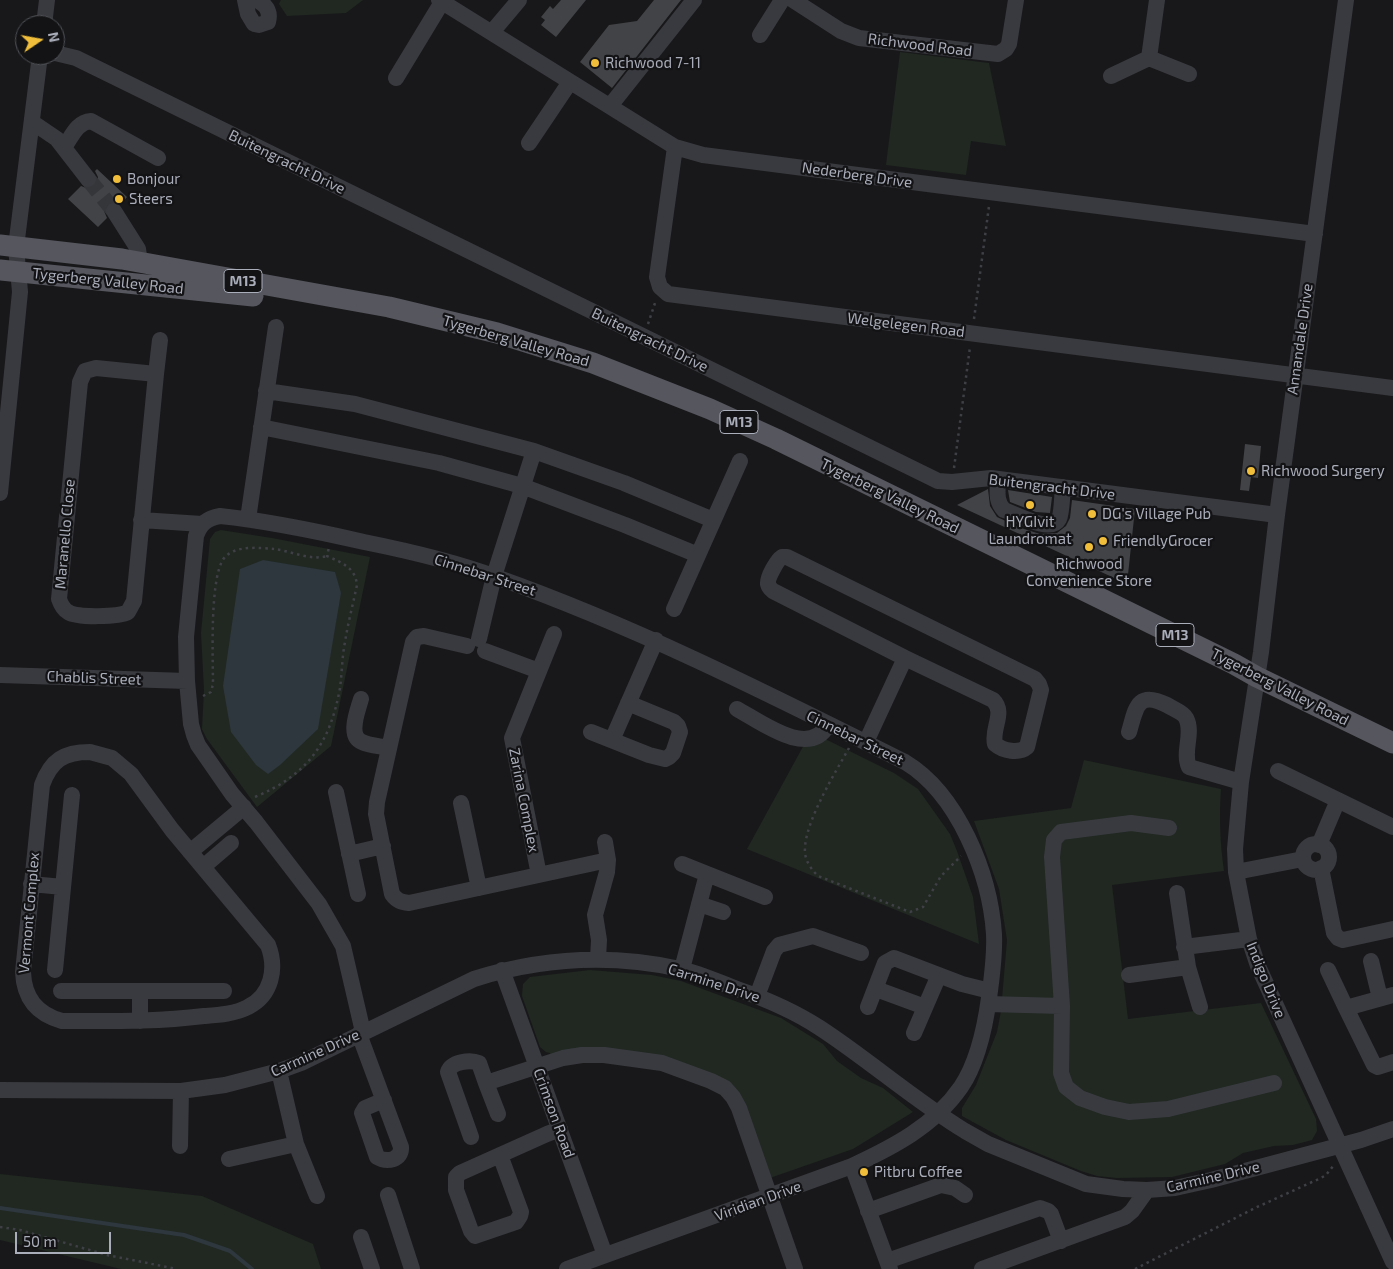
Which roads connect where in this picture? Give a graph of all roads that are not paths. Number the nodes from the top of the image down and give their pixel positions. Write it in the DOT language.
graph roads {
  1 [pos="47,0"];
  2 [pos="245,0"];
  3 [pos="258,0"];
  4 [pos="519,0"];
  5 [pos="694,0"];
  6 [pos="782,0"];
  7 [pos="793,0"];
  8 [pos="1016,0"];
  9 [pos="1157,0"];
  10 [pos="1346,0"];
  11 [pos="441,1"];
  12 [pos="45,15"];
  13 [pos="492,32"];
  14 [pos="760,35"];
  15 [pos="65,55"];
  16 [pos="1149,58"];
  17 [pos="39,65"];
  18 [pos="1189,74"];
  19 [pos="1111,76"];
  20 [pos="396,78"];
  21 [pos="570,82"];
  22 [pos="610,106"];
  23 [pos="32,122"];
  24 [pos="529,143"];
  25 [pos="65,146"];
  26 [pos="675,147"];
  27 [pos="158,158"];
  28 [pos="88,178"];
  29 [pos="114,211"];
  30 [pos="1315,234"];
  31 [pos="8,246"];
  32 [pos="140,263"];
  33 [pos="9,270"];
  34 [pos="365,303"];
  35 [pos="276,328"];
  36 [pos="160,340"];
  37 [pos="156,374"];
  38 [pos="1295,375"];
  39 [pos="1393,388"];
  40 [pos="266,391"];
  41 [pos="261,427"];
  42 [pos="3,431"];
  43 [pos="534,451"];
  44 [pos="740,461"];
  45 [pos="998,479"];
  46 [pos="522,486"];
  47 [pos="1063,487"];
  48 [pos="0,493"];
  49 [pos="1277,515"];
  50 [pos="248,519"];
  51 [pos="141,520"];
  52 [pos="713,520"];
  53 [pos="202,524"];
  54 [pos="698,555"];
  55 [pos="494,576"];
  56 [pos="674,609"];
  57 [pos="554,634"];
  58 [pos="656,640"];
  59 [pos="477,646"];
  60 [pos="905,658"];
  61 [pos="539,671"];
  62 [pos="0,675"];
  63 [pos="1257,677"];
  64 [pos="187,681"];
  65 [pos="361,699"];
  66 [pos="628,703"];
  67 [pos="737,709"];
  68 [pos="828,724"];
  69 [pos="591,732"];
  70 [pos="1129,732"];
  71 [pos="612,740"];
  72 [pos="866,742"];
  73 [pos="1393,743"];
  74 [pos="389,748"];
  75 [pos="1278,771"];
  76 [pos="1241,782"];
  77 [pos="336,792"];
  78 [pos="72,795"];
  79 [pos="1338,800"];
  80 [pos="461,803"];
  81 [pos="246,805"];
  82 [pos="1393,827"];
  83 [pos="1169,828"];
  84 [pos="605,842"];
  85 [pos="231,843"];
  86 [pos="1319,845"];
  87 [pos="383,846"];
  88 [pos="190,852"];
  89 [pos="349,854"];
  90 [pos="1303,859"];
  91 [pos="608,860"];
  92 [pos="682,864"];
  93 [pos="203,867"];
  94 [pos="1321,868"];
  95 [pos="1236,872"];
  96 [pos="707,874"];
  97 [pos="539,875"];
  98 [pos="31,884"];
  99 [pos="63,887"];
  100 [pos="479,888"];
  101 [pos="1177,892"];
  102 [pos="358,894"];
  103 [pos="765,897"];
  104 [pos="699,904"];
  105 [pos="722,912"];
  106 [pos="1393,929"];
  107 [pos="1250,939"];
  108 [pos="1184,947"];
  109 [pos="861,953"];
  110 [pos="598,959"];
  111 [pos="1371,961"];
  112 [pos="1188,968"];
  113 [pos="682,969"];
  114 [pos="54,970"];
  115 [pos="502,970"];
  116 [pos="1328,970"];
  117 [pos="939,975"];
  118 [pos="1129,975"];
  119 [pos="876,989"];
  120 [pos="61,990"];
  121 [pos="224,990"];
  122 [pos="140,991"];
  123 [pos="757,996"];
  124 [pos="1386,996"];
  125 [pos="989,997"];
  126 [pos="1062,1006"];
  127 [pos="868,1007"];
  128 [pos="925,1007"];
  129 [pos="1200,1007"];
  130 [pos="1346,1008"];
  131 [pos="140,1021"];
  132 [pos="914,1032"];
  133 [pos="361,1033"];
  134 [pos="1393,1062"];
  135 [pos="537,1066"];
  136 [pos="280,1071"];
  137 [pos="486,1083"];
  138 [pos="1274,1083"];
  139 [pos="0,1090"];
  140 [pos="181,1091"];
  141 [pos="384,1100"];
  142 [pos="938,1113"];
  143 [pos="498,1114"];
  144 [pos="560,1129"];
  145 [pos="1393,1129"];
  146 [pos="471,1137"];
  147 [pos="296,1144"];
  148 [pos="1340,1145"];
  149 [pos="180,1146"];
  150 [pos="500,1155"];
  151 [pos="229,1159"];
  152 [pos="852,1166"];
  153 [pos="1147,1190"];
  154 [pos="388,1195"];
  155 [pos="965,1195"];
  156 [pos="317,1196"];
  157 [pos="770,1196"];
  158 [pos="868,1211"];
  159 [pos="361,1237"];
  160 [pos="1061,1241"];
  161 [pos="605,1255"];
  162 [pos="1393,1262"];
  163 [pos="889,1265"];
  164 [pos="372,1269"];
  165 [pos="412,1269"];
  166 [pos="567,1269"];
  167 [pos="796,1269"];
  168 [pos="982,1269"];
  1 -- 12 [label="street"];
  2 -- 3 [label="street"];
  4 -- 13 [label="street"];
  5 -- 22 [label="street"];
  6 -- 14 [label="street"];
  7 -- 8 [label="street, Richwood Road"];
  9 -- 16 [label="street"];
  10 -- 30 [label="street, Annandale Drive"];
  11 -- 13 [label="street, Nederberg Drive"];
  11 -- 20 [label="street"];
  13 -- 21 [label="street, Nederberg Drive"];
  15 -- 45 [label="street, Buitengracht Drive"];
  16 -- 18 [label="street"];
  16 -- 19 [label="street"];
  17 -- 23 [label="street"];
  21 -- 22 [label="street, Nederberg Drive"];
  21 -- 24 [label="street"];
  22 -- 26 [label="street, Nederberg Drive"];
  23 -- 25 [label="street"];
  23 -- 31 [label="street"];
  25 -- 27 [label="street"];
  25 -- 28 [label="street"];
  26 -- 30 [label="street, Nederberg Drive"];
  26 -- 38 [label="street, Welgelegen Road"];
  29 -- 32 [label="street"];
  30 -- 38 [label="street, Annandale Drive"];
  31 -- 32 [label="main road, Tygerberg Valley Road / M13"];
  31 -- 33 [label="street"];
  32 -- 34 [label="main road, Tygerberg Valley Road / M13"];
  33 -- 34 [label="main road, Tygerberg Valley Road / M13"];
  33 -- 42 [label="street"];
  34 -- 63 [label="main road, Tygerberg Valley Road / M13"];
  35 -- 40 [label="street"];
  36 -- 37 [label="street, Maranello Close"];
  37 -- 51 [label="street, Maranello Close"];
  37 -- 51 [label="street, Maranello Close"];
  38 -- 39 [label="street, Welgelegen Road"];
  38 -- 49 [label="street, Annandale Drive"];
  40 -- 41 [label="street"];
  40 -- 43 [label="street"];
  41 -- 46 [label="street"];
  41 -- 50 [label="street"];
  42 -- 48 [label="street"];
  43 -- 46 [label="street"];
  43 -- 52 [label="street"];
  44 -- 52 [label="street"];
  45 -- 47 [label="street, Buitengracht Drive"];
  45 -- 47 [label="street"];
  46 -- 54 [label="street"];
  46 -- 55 [label="street"];
  47 -- 49 [label="street, Buitengracht Drive"];
  49 -- 63 [label="street, Annandale Drive"];
  50 -- 53 [label="street, Cinnebar Street"];
  50 -- 55 [label="street, Cinnebar Street"];
  51 -- 53 [label="street"];
  52 -- 54 [label="street"];
  53 -- 64 [label="street"];
  54 -- 56 [label="street"];
  55 -- 58 [label="street, Cinnebar Street"];
  55 -- 59 [label="street"];
  57 -- 61 [label="street, Zarina Complex"];
  58 -- 66 [label="street"];
  58 -- 68 [label="street, Cinnebar Street"];
  59 -- 61 [label="street"];
  59 -- 74 [label="street"];
  60 -- 60 [label="street"];
  60 -- 72 [label="street"];
  61 -- 97 [label="street, Zarina Complex"];
  62 -- 64 [label="street, Chablis Street"];
  63 -- 73 [label="main road, Tygerberg Valley Road / M13"];
  63 -- 76 [label="street, Indigo Drive"];
  64 -- 81 [label="street"];
  65 -- 74 [label="street"];
  66 -- 71 [label="street"];
  66 -- 71 [label="street"];
  67 -- 68 [label="street"];
  68 -- 72 [label="street, Cinnebar Street"];
  69 -- 71 [label="street"];
  70 -- 76 [label="street"];
  72 -- 125 [label="street, Cinnebar Street"];
  74 -- 87 [label="street"];
  75 -- 79 [label="street"];
  76 -- 95 [label="street, Indigo Drive"];
  77 -- 89 [label="street"];
  78 -- 99 [label="street"];
  79 -- 82 [label="street"];
  79 -- 86 [label="street"];
  80 -- 100 [label="street"];
  81 -- 88 [label="street"];
  81 -- 133 [label="street"];
  83 -- 126 [label="street"];
  84 -- 91 [label="street"];
  85 -- 93 [label="street"];
  86 -- 90 [label="street"];
  86 -- 94 [label="street"];
  87 -- 89 [label="street"];
  87 -- 100 [label="street"];
  88 -- 93 [label="street, Vermont Complex"];
  88 -- 98 [label="street, Vermont Complex"];
  89 -- 102 [label="street"];
  90 -- 94 [label="street"];
  90 -- 95 [label="street"];
  91 -- 97 [label="street"];
  91 -- 110 [label="street"];
  92 -- 96 [label="street"];
  93 -- 131 [label="street, Vermont Complex"];
  94 -- 106 [label="street"];
  95 -- 107 [label="street, Indigo Drive"];
  96 -- 103 [label="street"];
  96 -- 104 [label="street"];
  97 -- 100 [label="street"];
  98 -- 99 [label="street"];
  98 -- 131 [label="street, Vermont Complex"];
  99 -- 114 [label="street"];
  101 -- 108 [label="street"];
  104 -- 105 [label="street"];
  104 -- 113 [label="street"];
  107 -- 108 [label="street"];
  107 -- 148 [label="street, Indigo Drive"];
  108 -- 112 [label="street"];
  109 -- 123 [label="street"];
  110 -- 113 [label="street, Carmine Drive"];
  110 -- 115 [label="street, Carmine Drive"];
  111 -- 124 [label="street"];
  112 -- 118 [label="street"];
  112 -- 129 [label="street"];
  113 -- 123 [label="street, Carmine Drive"];
  115 -- 133 [label="street, Carmine Drive"];
  115 -- 135 [label="street, Crimson Road"];
  116 -- 130 [label="street"];
  117 -- 119 [label="street"];
  117 -- 125 [label="street"];
  117 -- 128 [label="street"];
  119 -- 127 [label="street"];
  119 -- 128 [label="street"];
  120 -- 122 [label="street"];
  121 -- 122 [label="street"];
  122 -- 131 [label="street"];
  123 -- 142 [label="street, Carmine Drive"];
  124 -- 130 [label="street"];
  125 -- 126 [label="street"];
  125 -- 142 [label="street, Cinnebar Street"];
  126 -- 138 [label="street"];
  128 -- 132 [label="street"];
  130 -- 134 [label="street"];
  133 -- 136 [label="street, Carmine Drive"];
  133 -- 141 [label="street"];
  135 -- 137 [label="street"];
  135 -- 144 [label="street, Crimson Road"];
  135 -- 157 [label="street"];
  136 -- 140 [label="street, Carmine Drive"];
  136 -- 147 [label="street"];
  137 -- 143 [label="street"];
  137 -- 146 [label="street"];
  139 -- 140 [label="street, Carmine Drive"];
  140 -- 149 [label="street"];
  142 -- 152 [label="street, Viridian Drive"];
  142 -- 153 [label="street, Carmine Drive"];
  144 -- 150 [label="street"];
  144 -- 161 [label="street, Crimson Road"];
  145 -- 148 [label="street, Carmine Drive"];
  147 -- 151 [label="street"];
  147 -- 156 [label="street"];
  148 -- 153 [label="street, Carmine Drive"];
  148 -- 162 [label="street, Indigo Drive"];
  150 -- 150 [label="street"];
  152 -- 157 [label="street, Viridian Drive"];
  152 -- 158 [label="street"];
  153 -- 160 [label="street"];
  154 -- 165 [label="street"];
  155 -- 158 [label="street"];
  157 -- 161 [label="street, Viridian Drive"];
  157 -- 167 [label="street"];
  158 -- 163 [label="street"];
  159 -- 164 [label="street"];
  160 -- 163 [label="street"];
  160 -- 168 [label="street"];
  161 -- 166 [label="street, Viridian Drive"];
}
